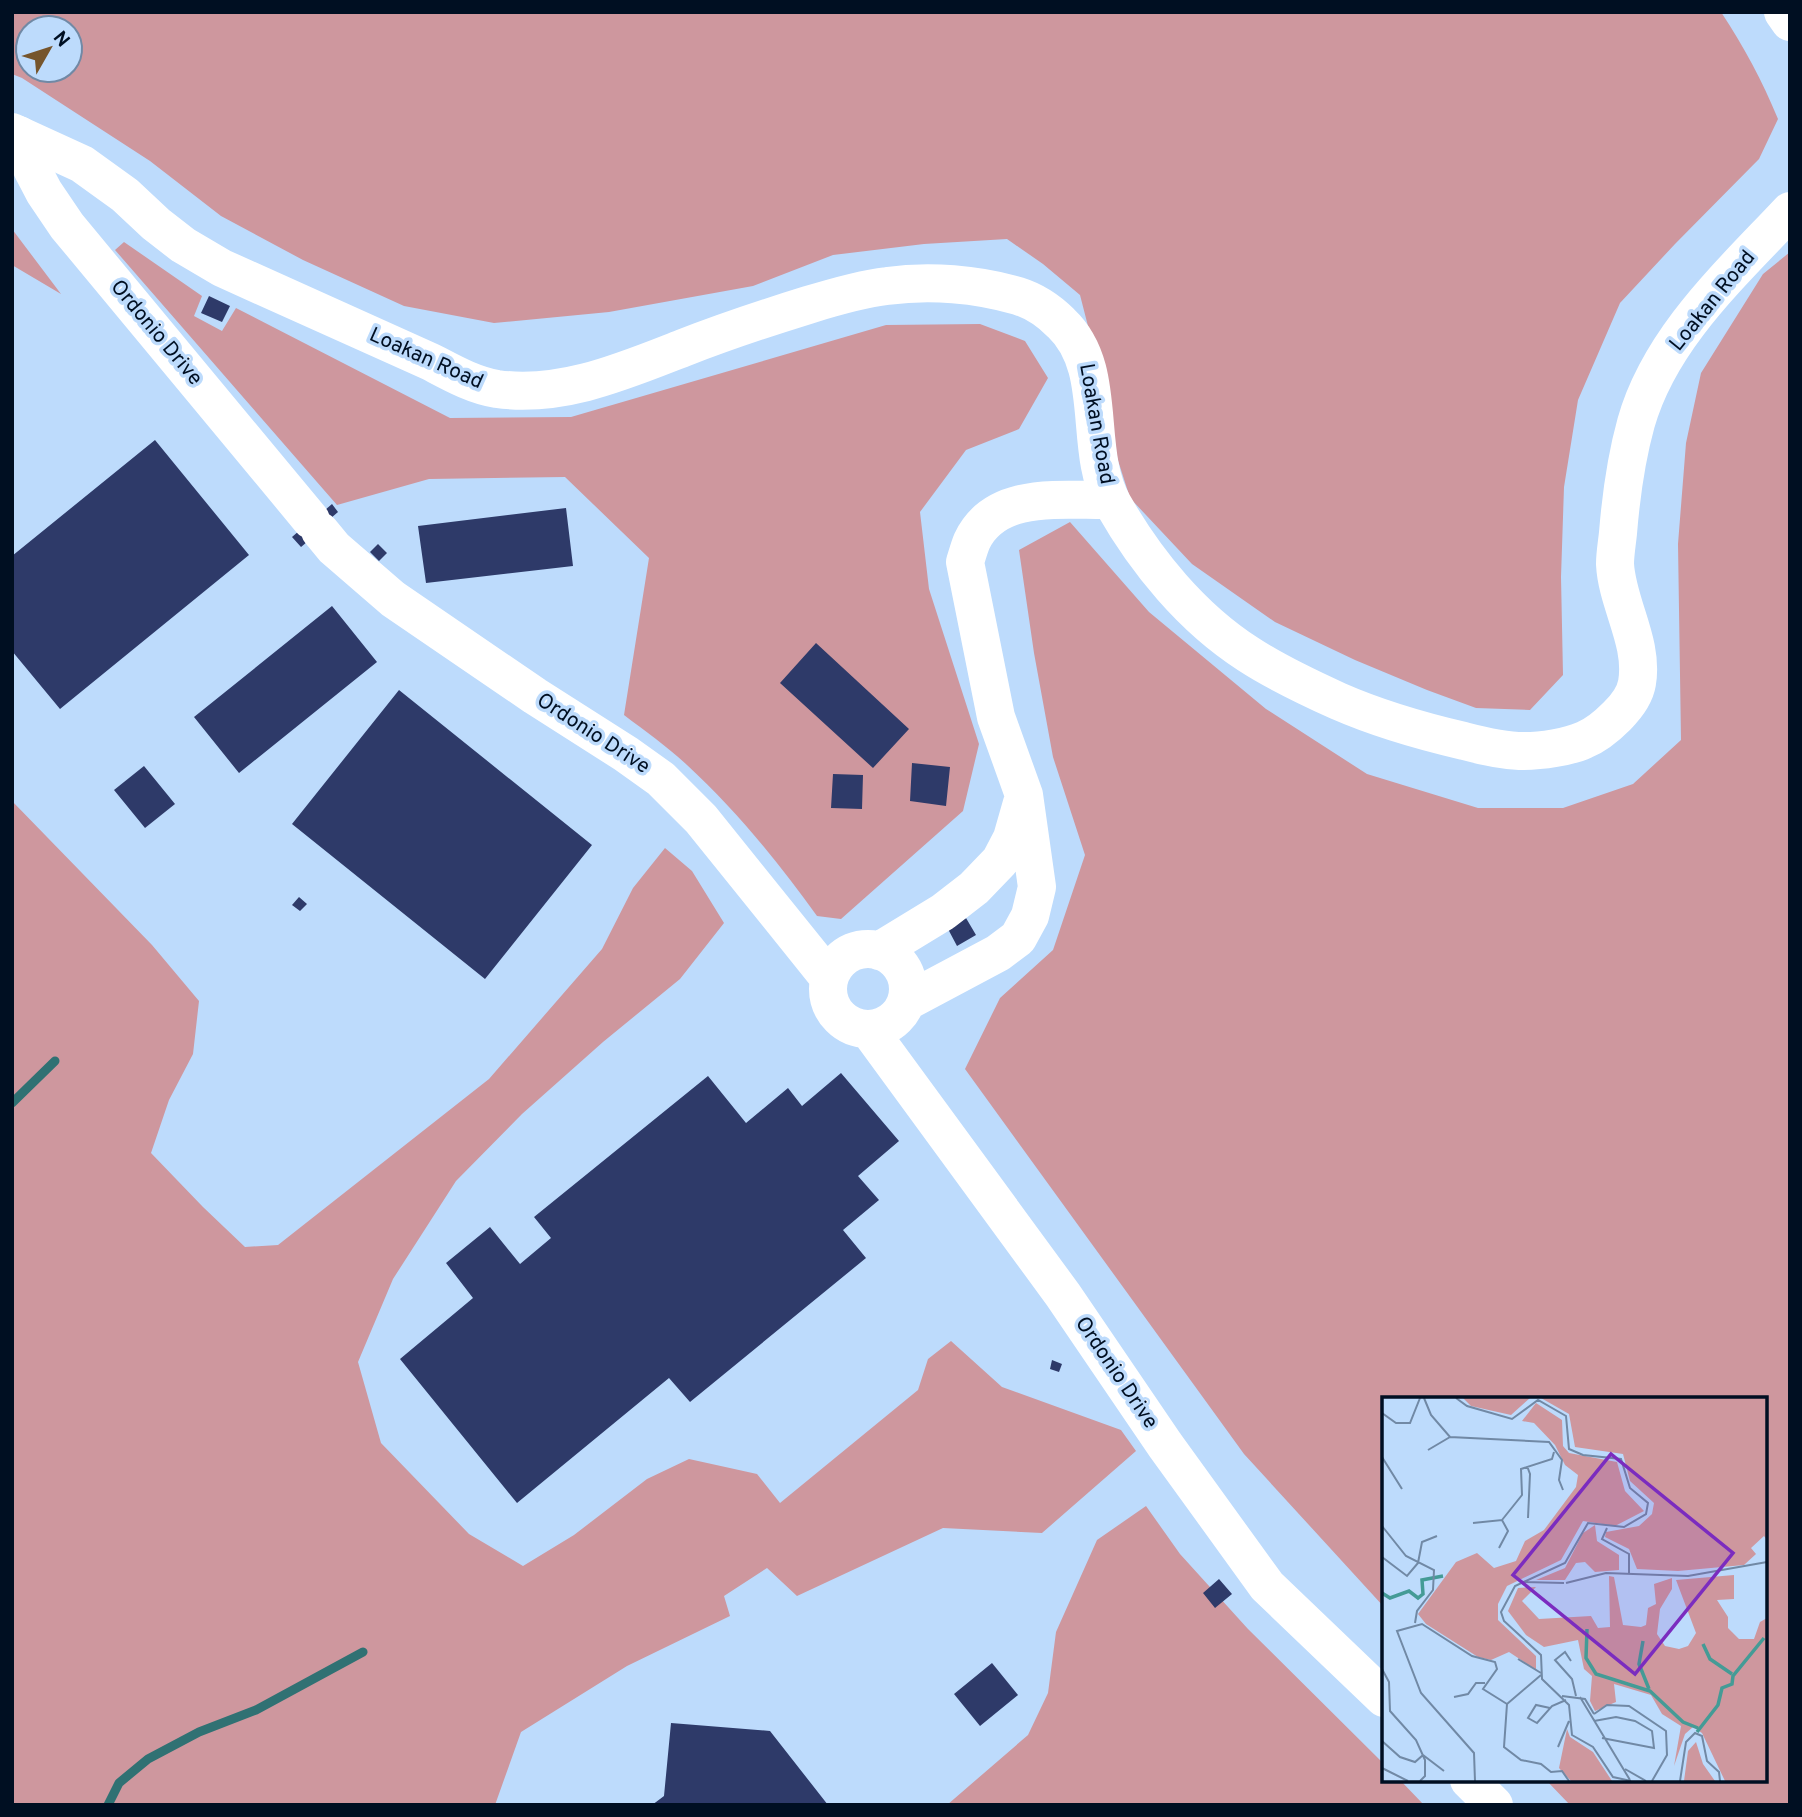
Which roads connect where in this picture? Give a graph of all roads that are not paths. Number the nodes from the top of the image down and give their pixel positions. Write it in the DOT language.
graph roads {
  1 [pos="1783,12"];
  2 [pos="1790,22"];
  3 [pos="15,133"];
  4 [pos="1790,211"];
  5 [pos="1110,500"];
  6 [pos="1024,794"];
  7 [pos="879,950"];
  8 [pos="829,978"];
  9 [pos="906,1002"];
  10 [pos="869,1030"];
  11 [pos="1382,1696"];
  12 [pos="1471,1782"];
  13 [pos="1494,1805"];
  1 -- 2 [label="street"];
  3 -- 5 [label="street, Loakan Road"];
  3 -- 8 [label="street, Ordonio Drive"];
  4 -- 5 [label="street, Loakan Road"];
  5 -- 6 [label="street"];
  6 -- 7 [label="street"];
  6 -- 9 [label="street"];
  7 -- 8 [label="street"];
  7 -- 9 [label="street"];
  8 -- 10 [label="street, Ordonio Drive"];
  9 -- 10 [label="street"];
  10 -- 11 [label="street, Ordonio Drive"];
  12 -- 13 [label="street"];
}
